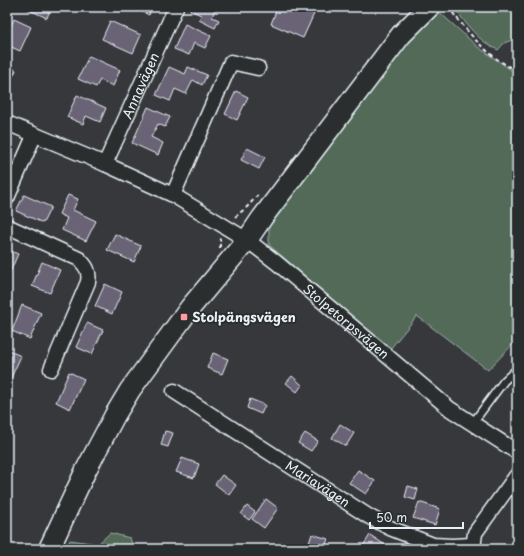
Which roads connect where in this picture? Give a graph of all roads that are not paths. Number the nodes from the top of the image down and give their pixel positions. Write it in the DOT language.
graph roads {
  1 [pos="176,7"];
  2 [pos="429,7"];
  3 [pos="258,68"];
  4 [pos="7,123"];
  5 [pos="34,136"];
  6 [pos="105,164"];
  7 [pos="173,195"];
  8 [pos="7,198"];
  9 [pos="7,226"];
  10 [pos="247,240"];
  11 [pos="51,369"];
  12 [pos="517,369"];
  13 [pos="174,391"];
  14 [pos="472,424"];
  15 [pos="517,452"];
  16 [pos="517,475"];
  17 [pos="473,547"];
  18 [pos="49,549"];
  1 -- 6 [label="street, Annavägen"];
  2 -- 10 [label="main road"];
  3 -- 7 [label="street"];
  4 -- 5 [label="street, Stolpetorpsvägen"];
  5 -- 6 [label="street, Stolpetorpsvägen"];
  5 -- 8 [label="street"];
  6 -- 7 [label="street, Stolpetorpsvägen"];
  7 -- 10 [label="street, Stolpetorpsvägen"];
  9 -- 11 [label="street"];
  10 -- 14 [label="street, Stolpetorpsvägen"];
  10 -- 18 [label="main road"];
  12 -- 14 [label="lane"];
  13 -- 17 [label="street, Mariavägen"];
  14 -- 15 [label="street, Stolpetorpsvägen"];
  16 -- 17 [label="street"];
}
